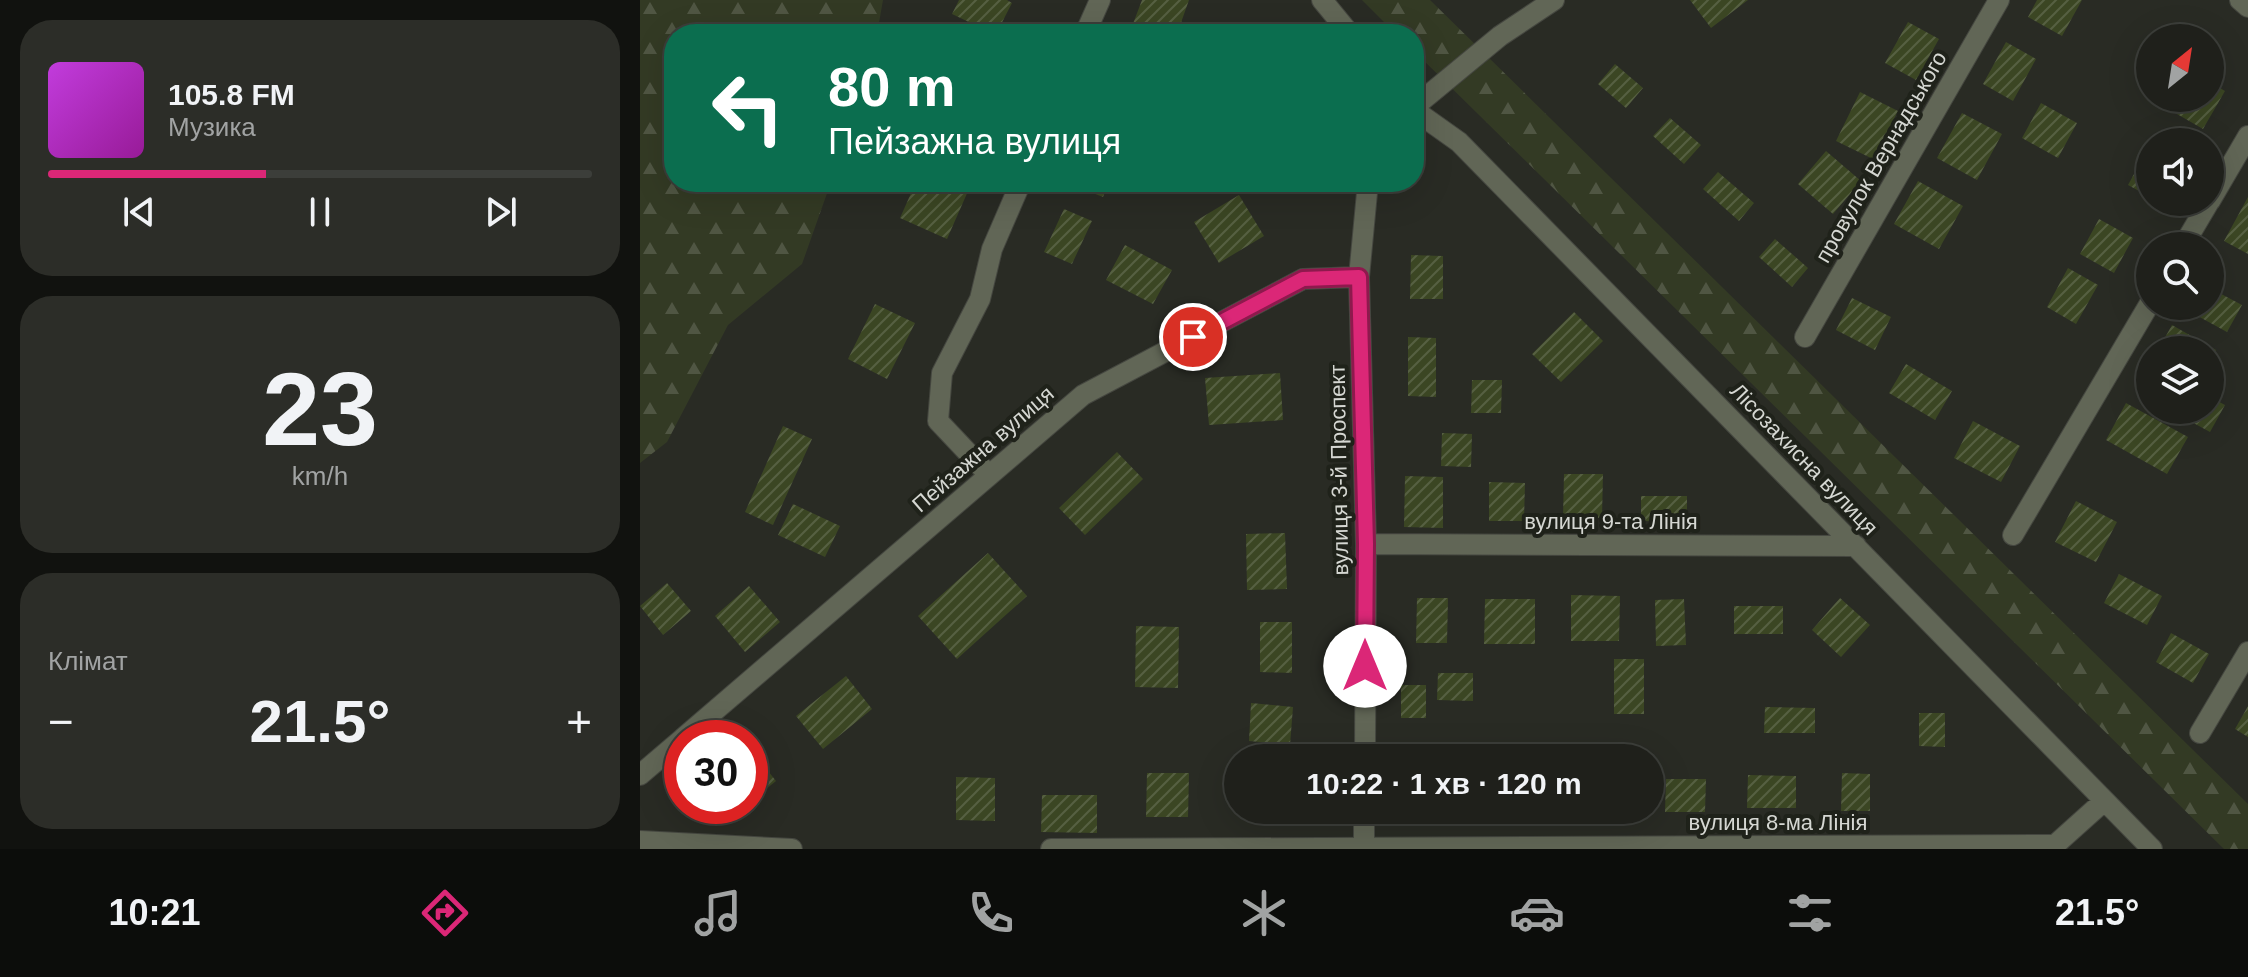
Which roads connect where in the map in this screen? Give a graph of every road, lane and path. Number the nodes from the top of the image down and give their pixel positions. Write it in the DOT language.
graph roads {
  1 [pos="1100,0"];
  2 [pos="1322,0"];
  3 [pos="1554,0"];
  4 [pos="1999,0"];
  5 [pos="2240,0"];
  6 [pos="2248,7"];
  7 [pos="1089,24"];
  8 [pos="1342,24"];
  9 [pos="1424,100"];
  10 [pos="1424,116"];
  11 [pos="2248,136"];
  12 [pos="2224,177"];
  13 [pos="1017,192"];
  14 [pos="1367,192"];
  15 [pos="1359,277"];
  16 [pos="2140,320"];
  17 [pos="1805,337"];
  18 [pos="989,475"];
  19 [pos="2013,535"];
  20 [pos="1366,544"];
  21 [pos="1856,546"];
  22 [pos="2248,652"];
  23 [pos="703,720"];
  24 [pos="2200,733"];
  25 [pos="1365,744"];
  26 [pos="664,754"];
  27 [pos="640,775"];
  28 [pos="2104,801"];
  29 [pos="1364,824"];
  30 [pos="640,841"];
  31 [pos="1364,848"];
  32 [pos="792,849"];
  33 [pos="1051,849"];
  34 [pos="2152,849"];
  1 -- 7 [label="street"];
  2 -- 8 [label="street"];
  3 -- 9 [label="street"];
  4 -- 17 [label="street, провулок Вернадського"];
  5 -- 6 [label="street"];
  10 -- 21 [label="street, Лісозахисна вулиця"];
  11 -- 12 [label="street"];
  13 -- 18 [label="street"];
  14 -- 15 [label="street, вулиця 3-й Проспект"];
  15 -- 18 [label="street, Пейзажна вулиця"];
  15 -- 20 [label="street, вулиця 3-й Проспект"];
  16 -- 19 [label="street"];
  18 -- 23 [label="street, Пейзажна вулиця"];
  20 -- 21 [label="street, вулиця 9-та Лінія"];
  20 -- 25 [label="street, вулиця 3-й Проспект"];
  21 -- 28 [label="street, Лісозахисна вулиця"];
  22 -- 24 [label="street"];
  26 -- 27 [label="street, Пейзажна вулиця"];
  28 -- 31 [label="street, вулиця 8-ма Лінія"];
  28 -- 34 [label="street, Лісозахисна вулиця"];
  29 -- 31 [label="street"];
  30 -- 32 [label="street"];
  31 -- 33 [label="street, вулиця 8-ма Лінія"];
}
